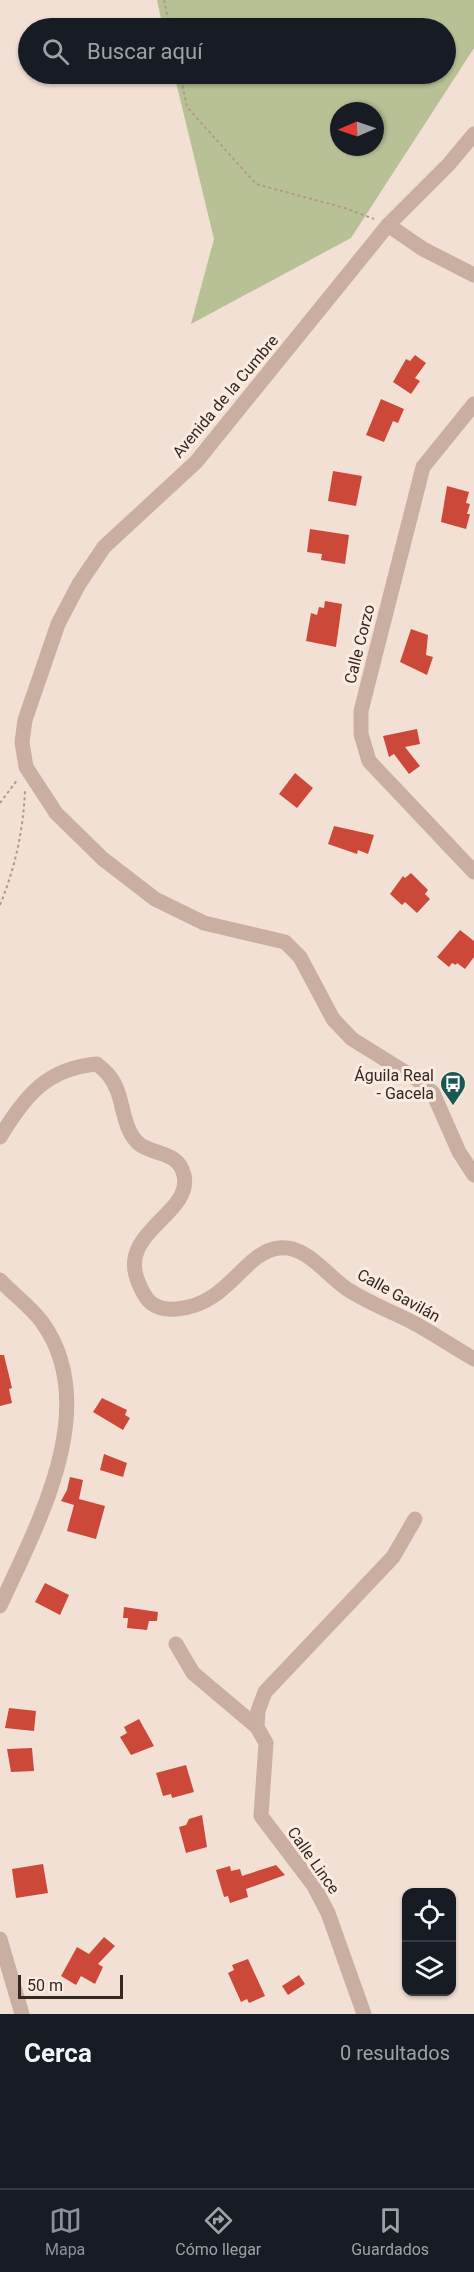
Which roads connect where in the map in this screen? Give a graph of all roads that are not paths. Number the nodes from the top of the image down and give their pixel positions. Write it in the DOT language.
graph roads {
  1 [pos="474,134"];
  2 [pos="388,225"];
  3 [pos="474,276"];
  4 [pos="474,404"];
  5 [pos="474,872"];
  6 [pos="0,1137"];
  7 [pos="474,1175"];
  8 [pos="0,1280"];
  9 [pos="474,1359"];
  10 [pos="415,1519"];
  11 [pos="0,1606"];
  12 [pos="176,1644"];
  13 [pos="257,1727"];
  14 [pos="0,1940"];
  15 [pos="22,2014"];
  16 [pos="364,2014"];
  1 -- 2 [label="street, Avenida de la Cumbre"];
  2 -- 3 [label="street"];
  2 -- 7 [label="street, Avenida de la Cumbre"];
  4 -- 5 [label="street, Calle Corzo"];
  6 -- 9 [label="street, Calle Gavilán"];
  8 -- 11 [label="street"];
  10 -- 13 [label="street, Calle Lince"];
  12 -- 13 [label="street"];
  13 -- 16 [label="street, Calle Lince"];
  14 -- 15 [label="street"];
}
